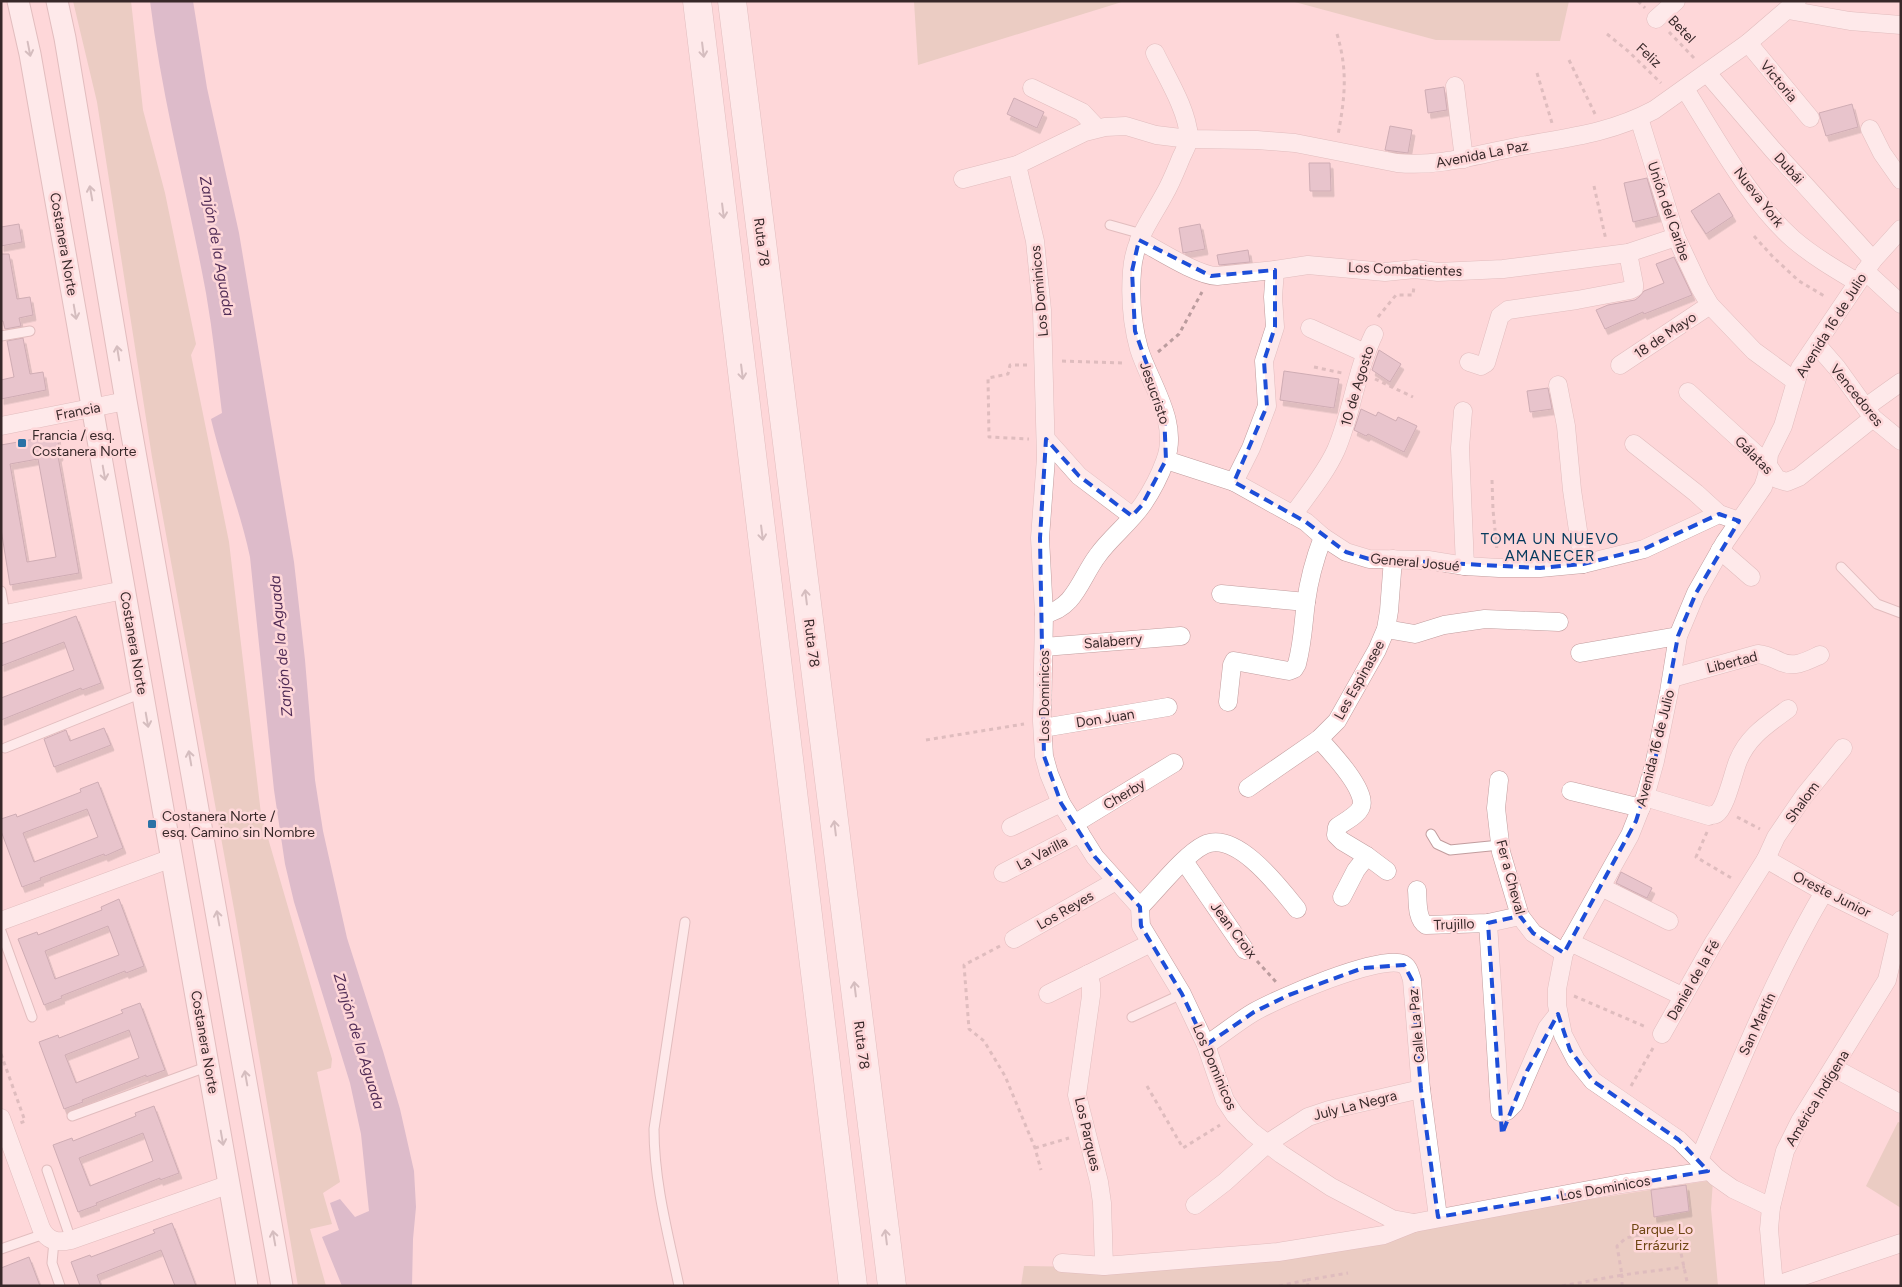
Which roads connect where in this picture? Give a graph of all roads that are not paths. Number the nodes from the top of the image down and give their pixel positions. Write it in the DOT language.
graph roads {
  1 [pos="18,1"];
  2 [pos="57,1"];
  3 [pos="697,1"];
  4 [pos="732,1"];
  5 [pos="1676,1"];
  6 [pos="1792,6"];
  7 [pos="1656,19"];
  8 [pos="1901,25"];
  9 [pos="1748,43"];
  10 [pos="1155,53"];
  11 [pos="1707,73"];
  12 [pos="1455,86"];
  13 [pos="1032,88"];
  14 [pos="1678,94"];
  15 [pos="1639,118"];
  16 [pos="1810,118"];
  17 [pos="1097,128"];
  18 [pos="1870,129"];
  19 [pos="1189,139"];
  20 [pos="1464,159"];
  21 [pos="1017,165"];
  22 [pos="963,179"];
  23 [pos="1901,180"];
  24 [pos="1110,225"];
  25 [pos="1901,229"];
  26 [pos="1140,237"];
  27 [pos="1676,237"];
  28 [pos="1628,253"];
  29 [pos="1275,270"];
  30 [pos="1865,271"];
  31 [pos="1901,304"];
  32 [pos="1710,305"];
  33 [pos="1310,328"];
  34 [pos="30,331"];
  35 [pos="1374,334"];
  36 [pos="1,336"];
  37 [pos="1817,345"];
  38 [pos="1365,353"];
  39 [pos="1469,362"];
  40 [pos="1620,365"];
  41 [pos="1795,381"];
  42 [pos="1901,382"];
  43 [pos="1558,386"];
  44 [pos="1688,392"];
  45 [pos="126,401"];
  46 [pos="92,408"];
  47 [pos="1463,411"];
  48 [pos="1869,412"];
  49 [pos="1,426"];
  50 [pos="1046,440"];
  51 [pos="1901,441"];
  52 [pos="1634,444"];
  53 [pos="1166,460"];
  54 [pos="1767,464"];
  55 [pos="1234,482"];
  56 [pos="1719,514"];
  57 [pos="1294,515"];
  58 [pos="1132,516"];
  59 [pos="1739,521"];
  60 [pos="1323,537"];
  61 [pos="1720,550"];
  62 [pos="1393,559"];
  63 [pos="1583,564"];
  64 [pos="1465,566"];
  65 [pos="1842,566"];
  66 [pos="1750,577"];
  67 [pos="124,590"];
  68 [pos="1,591"];
  69 [pos="1221,594"];
  70 [pos="1306,602"];
  71 [pos="1901,613"];
  72 [pos="1044,614"];
  73 [pos="3,615"];
  74 [pos="1559,622"];
  75 [pos="1386,629"];
  76 [pos="1181,636"];
  77 [pos="1678,636"];
  78 [pos="1044,647"];
  79 [pos="1580,653"];
  80 [pos="1820,655"];
  81 [pos="1672,678"];
  82 [pos="143,693"];
  83 [pos="1228,702"];
  84 [pos="1168,707"];
  85 [pos="1788,709"];
  86 [pos="1042,725"];
  87 [pos="1319,739"];
  88 [pos="5,748"];
  89 [pos="1843,748"];
  90 [pos="1174,763"];
  91 [pos="1498,780"];
  92 [pos="1248,788"];
  93 [pos="1570,791"];
  94 [pos="1061,803"];
  95 [pos="1643,803"];
  96 [pos="1011,826"];
  97 [pos="1077,829"];
  98 [pos="1431,834"];
  99 [pos="1500,845"];
  100 [pos="1367,856"];
  101 [pos="172,858"];
  102 [pos="1766,859"];
  103 [pos="1184,861"];
  104 [pos="1387,872"];
  105 [pos="1003,873"];
  106 [pos="1116,881"];
  107 [pos="1601,887"];
  108 [pos="1417,890"];
  109 [pos="1824,892"];
  110 [pos="1342,897"];
  111 [pos="1140,907"];
  112 [pos="1297,909"];
  113 [pos="1520,916"];
  114 [pos="1,921"];
  115 [pos="1669,921"];
  116 [pos="685,922"];
  117 [pos="1488,922"];
  118 [pos="1900,924"];
  119 [pos="1,931"];
  120 [pos="1014,939"];
  121 [pos="1150,943"];
  122 [pos="1567,947"];
  123 [pos="1244,950"];
  124 [pos="1088,974"];
  125 [pos="1048,994"];
  126 [pos="1182,994"];
  127 [pos="1682,996"];
  128 [pos="1558,1014"];
  129 [pos="1132,1017"];
  130 [pos="32,1018"];
  131 [pos="1662,1034"];
  132 [pos="1206,1045"];
  133 [pos="209,1066"];
  134 [pos="1834,1068"];
  135 [pos="1421,1089"];
  136 [pos="1901,1104"];
  137 [pos="72,1116"];
  138 [pos="2,1125"];
  139 [pos="1268,1143"];
  140 [pos="1704,1165"];
  141 [pos="47,1170"];
  142 [pos="230,1184"];
  143 [pos="1195,1205"];
  144 [pos="1771,1207"];
  145 [pos="1438,1217"];
  146 [pos="1414,1223"];
  147 [pos="56,1238"];
  148 [pos="1901,1243"];
  149 [pos="1,1249"];
  150 [pos="1062,1264"];
  151 [pos="1104,1266"];
  152 [pos="60,1286"];
  153 [pos="247,1286"];
  154 [pos="282,1286"];
  155 [pos="679,1286"];
  156 [pos="853,1286"];
  157 [pos="892,1286"];
  158 [pos="1774,1286"];
  1 -- 46 [label="street, Costanera Norte, one-way"];
  45 -- 2 [label="street, one-way"];
  3 -- 156 [label="highway, one-way"];
  157 -- 4 [label="highway, Ruta 78, one-way"];
  5 -- 7 [label="street"];
  6 -- 8 [label="street"];
  6 -- 9 [label="street, Avenida La Paz"];
  9 -- 11 [label="street, Avenida La Paz"];
  9 -- 16 [label="street, Victoria"];
  10 -- 19 [label="street"];
  11 -- 14 [label="street, Avenida La Paz"];
  11 -- 30 [label="street, Dubái"];
  12 -- 20 [label="street"];
  13 -- 17 [label="street"];
  14 -- 15 [label="street, Avenida La Paz"];
  14 -- 30 [label="street, Nueva York"];
  15 -- 20 [label="street, Avenida La Paz"];
  15 -- 27 [label="street, Unión del Caribe"];
  17 -- 19 [label="street, Avenida La Paz"];
  17 -- 21 [label="street, Avenida La Paz"];
  18 -- 23 [label="street"];
  19 -- 20 [label="street, Avenida La Paz"];
  19 -- 26 [label="street, Jesucristo"];
  21 -- 22 [label="street, Avenida La Paz"];
  21 -- 50 [label="street, Los Dominicos"];
  24 -- 26 [label="lane"];
  25 -- 30 [label="street, Avenida 16 de Julio"];
  26 -- 29 [label="street, Los Combatientes"];
  26 -- 53 [label="street, Jesucristo"];
  27 -- 28 [label="street, Los Combatientes"];
  27 -- 32 [label="street, Unión del Caribe"];
  28 -- 29 [label="street, Los Combatientes"];
  28 -- 39 [label="street"];
  29 -- 55 [label="street"];
  30 -- 31 [label="street"];
  30 -- 37 [label="street, Avenida 16 de Julio"];
  32 -- 40 [label="street, 18 de Mayo"];
  32 -- 41 [label="street, Unión del Caribe"];
  33 -- 38 [label="street"];
  34 -- 36 [label="lane"];
  35 -- 38 [label="street, 10 de Agosto"];
  37 -- 41 [label="street, Avenida 16 de Julio"];
  37 -- 48 [label="street, Vencedores"];
  38 -- 57 [label="street, 10 de Agosto"];
  41 -- 54 [label="street, Avenida 16 de Julio"];
  42 -- 48 [label="street, Gálatas"];
  43 -- 63 [label="street"];
  44 -- 54 [label="street, Gálatas"];
  45 -- 46 [label="street, Francia"];
  154 -- 45 [label="street, one-way"];
  46 -- 49 [label="street, Francia"];
  46 -- 67 [label="street, Costanera Norte, one-way"];
  47 -- 64 [label="street"];
  48 -- 51 [label="street, Vencedores"];
  48 -- 54 [label="street, Gálatas"];
  50 -- 58 [label="street"];
  50 -- 72 [label="street, Los Dominicos"];
  52 -- 56 [label="street"];
  53 -- 55 [label="street, General Josué"];
  53 -- 58 [label="street, Jesucristo"];
  54 -- 59 [label="street, Avenida 16 de Julio"];
  55 -- 57 [label="street, General Josué"];
  56 -- 59 [label="street"];
  56 -- 63 [label="street, General Josué"];
  57 -- 60 [label="street, General Josué"];
  58 -- 72 [label="street, Jesucristo"];
  59 -- 61 [label="street, Avenida 16 de Julio"];
  60 -- 62 [label="street, General Josué"];
  60 -- 70 [label="street"];
  61 -- 66 [label="street"];
  61 -- 77 [label="street, Avenida 16 de Julio"];
  62 -- 64 [label="street, General Josué"];
  62 -- 75 [label="street, Les Espinasee"];
  63 -- 64 [label="street, General Josué"];
  65 -- 71 [label="lane"];
  67 -- 73 [label="street"];
  67 -- 82 [label="street, Costanera Norte"];
  68 -- 73 [label="lane"];
  69 -- 70 [label="street"];
  70 -- 83 [label="street"];
  72 -- 78 [label="street, Los Dominicos"];
  74 -- 75 [label="street"];
  75 -- 87 [label="street, Les Espinasee"];
  76 -- 78 [label="street, Salaberry"];
  77 -- 79 [label="street"];
  77 -- 81 [label="street, Avenida 16 de Julio"];
  78 -- 86 [label="street, Los Dominicos"];
  80 -- 81 [label="street, Libertad"];
  81 -- 95 [label="street, Avenida 16 de Julio"];
  82 -- 88 [label="lane"];
  82 -- 101 [label="street, Costanera Norte, one-way"];
  84 -- 86 [label="street, Don Juan"];
  85 -- 95 [label="street"];
  86 -- 94 [label="street, Los Dominicos"];
  87 -- 92 [label="street, Les Espinasee"];
  87 -- 100 [label="street"];
  89 -- 102 [label="street, Shalom"];
  90 -- 97 [label="street, Cherby"];
  91 -- 99 [label="street, Fer a Cheval"];
  93 -- 95 [label="street"];
  94 -- 96 [label="street"];
  94 -- 97 [label="street, Los Dominicos"];
  95 -- 107 [label="street, Avenida 16 de Julio"];
  97 -- 105 [label="street, La Varilla"];
  97 -- 106 [label="street, Los Dominicos"];
  98 -- 99 [label="lane"];
  99 -- 113 [label="street, Fer a Cheval"];
  100 -- 104 [label="street"];
  100 -- 110 [label="street"];
  101 -- 114 [label="street"];
  101 -- 133 [label="street, Costanera Norte"];
  102 -- 109 [label="street, Oreste Junior"];
  102 -- 127 [label="street, Daniel de la Fé"];
  103 -- 111 [label="street"];
  103 -- 112 [label="street"];
  103 -- 123 [label="street, Jean Croix"];
  106 -- 111 [label="street, Los Dominicos"];
  106 -- 120 [label="street, Los Reyes"];
  107 -- 115 [label="street"];
  107 -- 122 [label="street, Avenida 16 de Julio"];
  108 -- 117 [label="street, Trujillo"];
  109 -- 118 [label="street, Oreste Junior"];
  109 -- 140 [label="street, San Martín"];
  111 -- 121 [label="street, Los Dominicos"];
  113 -- 117 [label="street, Trujillo"];
  113 -- 122 [label="street, Fer a Cheval"];
  116 -- 155 [label="lane"];
  117 -- 128 [label="street"];
  118 -- 134 [label="street, América Indígena"];
  119 -- 130 [label="lane"];
  121 -- 124 [label="street"];
  121 -- 126 [label="street, Los Dominicos"];
  122 -- 127 [label="street, Fer a Cheval"];
  122 -- 128 [label="street, Avenida 16 de Julio"];
  124 -- 125 [label="street"];
  124 -- 151 [label="street, Los Parques"];
  126 -- 129 [label="lane"];
  126 -- 132 [label="street, Los Dominicos"];
  127 -- 131 [label="street, Daniel de la Fé"];
  128 -- 140 [label="street, Avenida 16 de Julio"];
  132 -- 135 [label="street, Calle La Paz"];
  132 -- 139 [label="street, Los Dominicos"];
  133 -- 137 [label="lane"];
  133 -- 142 [label="street, Costanera Norte, one-way"];
  134 -- 136 [label="street"];
  134 -- 144 [label="street, América Indígena"];
  135 -- 139 [label="street, July La Negra"];
  135 -- 145 [label="street, Calle La Paz"];
  138 -- 147 [label="street"];
  139 -- 143 [label="street, July La Negra"];
  139 -- 146 [label="street, Los Dominicos"];
  140 -- 144 [label="street, Avenida 16 de Julio"];
  140 -- 145 [label="street, Los Dominicos"];
  141 -- 147 [label="lane"];
  142 -- 147 [label="street"];
  142 -- 153 [label="street, Costanera Norte"];
  144 -- 158 [label="street, América Indígena"];
  145 -- 146 [label="street, Los Dominicos"];
  146 -- 151 [label="street, Los Dominicos"];
  147 -- 149 [label="lane"];
  147 -- 152 [label="lane"];
  148 -- 158 [label="street"];
  150 -- 151 [label="street, Los Dominicos"];
}
